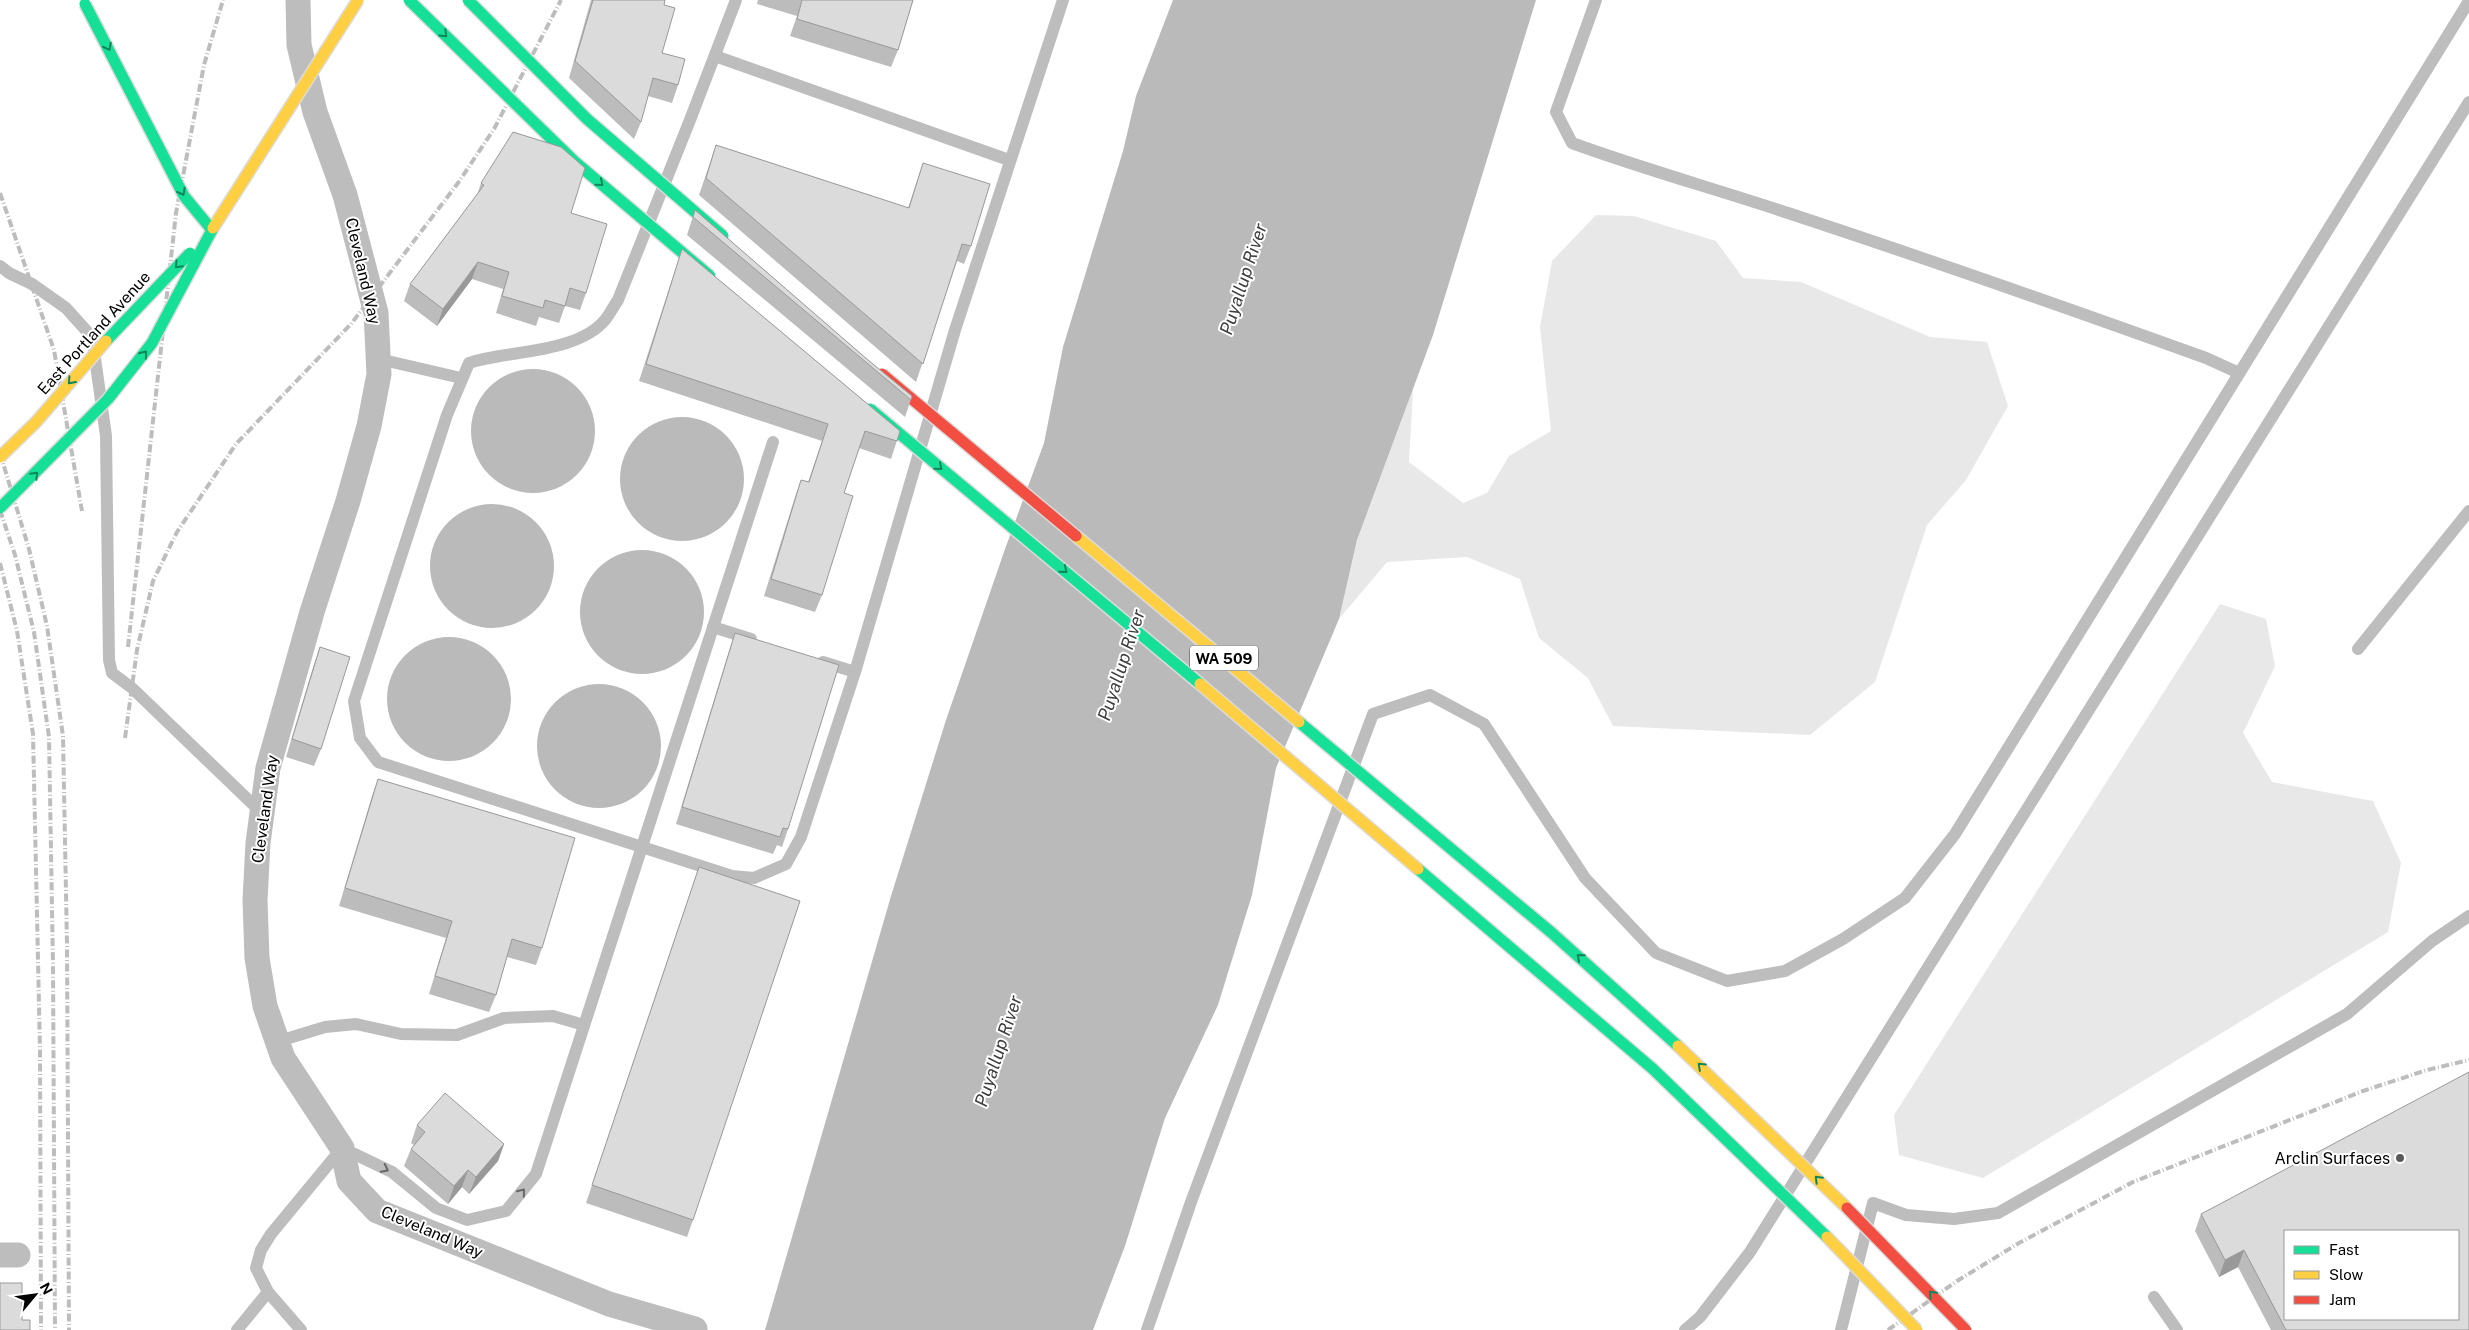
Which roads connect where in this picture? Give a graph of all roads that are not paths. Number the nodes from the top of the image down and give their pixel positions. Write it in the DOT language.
graph roads {
  1 [pos="298,0"];
  2 [pos="358,0"];
  3 [pos="409,0"];
  4 [pos="468,0"];
  5 [pos="736,0"];
  6 [pos="1063,0"];
  7 [pos="1596,0"];
  8 [pos="2469,1"];
  9 [pos="85,4"];
  10 [pos="715,56"];
  11 [pos="2469,102"];
  12 [pos="1009,160"];
  13 [pos="212,230"];
  14 [pos="729,242"];
  15 [pos="0,266"];
  16 [pos="722,285"];
  17 [pos="379,359"];
  18 [pos="872,365"];
  19 [pos="2239,373"];
  20 [pos="461,378"];
  21 [pos="863,404"];
  22 [pos="773,442"];
  23 [pos="0,457"];
  24 [pos="0,508"];
  25 [pos="2469,511"];
  26 [pos="713,627"];
  27 [pos="760,642"];
  28 [pos="2358,649"];
  29 [pos="808,657"];
  30 [pos="855,672"];
  31 [pos="262,813"];
  32 [pos="642,846"];
  33 [pos="2469,916"];
  34 [pos="584,1025"];
  35 [pos="276,1042"];
  36 [pos="342,1148"];
  37 [pos="268,1292"];
  38 [pos="2154,1297"];
  39 [pos="695,1329"];
  40 [pos="237,1330"];
  41 [pos="301,1330"];
  42 [pos="1147,1330"];
  43 [pos="1685,1330"];
  44 [pos="1841,1330"];
  45 [pos="1917,1330"];
  46 [pos="1966,1330"];
  47 [pos="2177,1330"];
  1 -- 17 [label="street, Cleveland Way"];
  2 -- 13 [label="main road, East Portland Avenue, bridge"];
  3 -- 16 [label="main road, one-way, bridge"];
  4 -- 14 [label="main road, bridge"];
  5 -- 10 [label="lane"];
  6 -- 12 [label="lane"];
  7 -- 19 [label="lane"];
  8 -- 19 [label="lane"];
  9 -- 13 [label="main road, one-way, bridge"];
  10 -- 12 [label="lane"];
  10 -- 20 [label="lane"];
  11 -- 43 [label="lane"];
  12 -- 30 [label="lane"];
  13 -- 23 [label="main road, East Portland Avenue, one-way, bridge"];
  24 -- 13 [label="main road, East Portland Avenue, one-way, bridge"];
  15 -- 31 [label="lane"];
  17 -- 20 [label="lane"];
  17 -- 31 [label="street, Cleveland Way"];
  46 -- 18 [label="main road, WA 509, one-way, bridge"];
  19 -- 42 [label="lane"];
  20 -- 32 [label="lane"];
  21 -- 45 [label="main road, WA 509, one-way, bridge"];
  22 -- 26 [label="lane"];
  25 -- 28 [label="lane"];
  26 -- 27 [label="lane"];
  26 -- 32 [label="lane"];
  29 -- 30 [label="lane"];
  30 -- 32 [label="lane"];
  31 -- 35 [label="street, Cleveland Way"];
  32 -- 34 [label="lane"];
  33 -- 44 [label="lane"];
  34 -- 35 [label="lane"];
  36 -- 34 [label="lane, one-way"];
  35 -- 36 [label="street, Cleveland Way"];
  36 -- 37 [label="lane"];
  36 -- 39 [label="street, Cleveland Way"];
  37 -- 40 [label="lane"];
  37 -- 41 [label="lane"];
  38 -- 47 [label="lane"];
}
